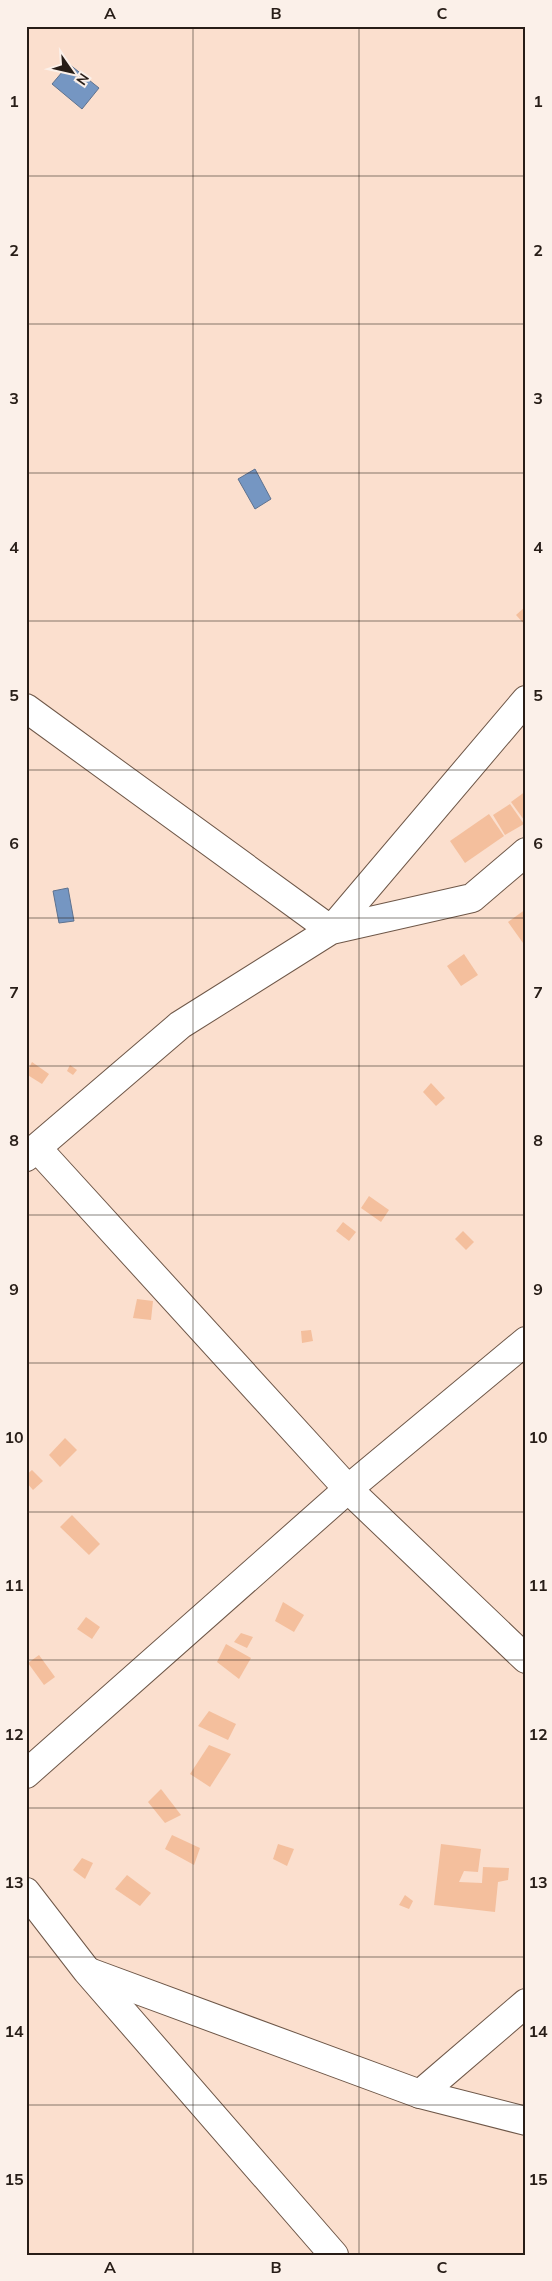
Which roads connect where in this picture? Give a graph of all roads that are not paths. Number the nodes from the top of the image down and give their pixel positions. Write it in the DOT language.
graph roads {
  1 [pos="526,700"];
  2 [pos="26,708"];
  3 [pos="526,852"];
  4 [pos="330,930"];
  5 [pos="32,1153"];
  6 [pos="526,1341"];
  7 [pos="348,1489"];
  8 [pos="526,1659"];
  9 [pos="26,1774"];
  10 [pos="26,1892"];
  11 [pos="87,1971"];
  12 [pos="526,2003"];
  13 [pos="420,2094"];
  14 [pos="526,2121"];
  15 [pos="334,2255"];
  1 -- 4 [label="street"];
  2 -- 4 [label="street"];
  3 -- 4 [label="street"];
  4 -- 5 [label="street"];
  5 -- 7 [label="street"];
  6 -- 7 [label="street"];
  7 -- 8 [label="street"];
  7 -- 9 [label="street"];
  10 -- 11 [label="street"];
  11 -- 13 [label="street"];
  11 -- 15 [label="street"];
  12 -- 13 [label="street"];
  13 -- 14 [label="street"];
}
